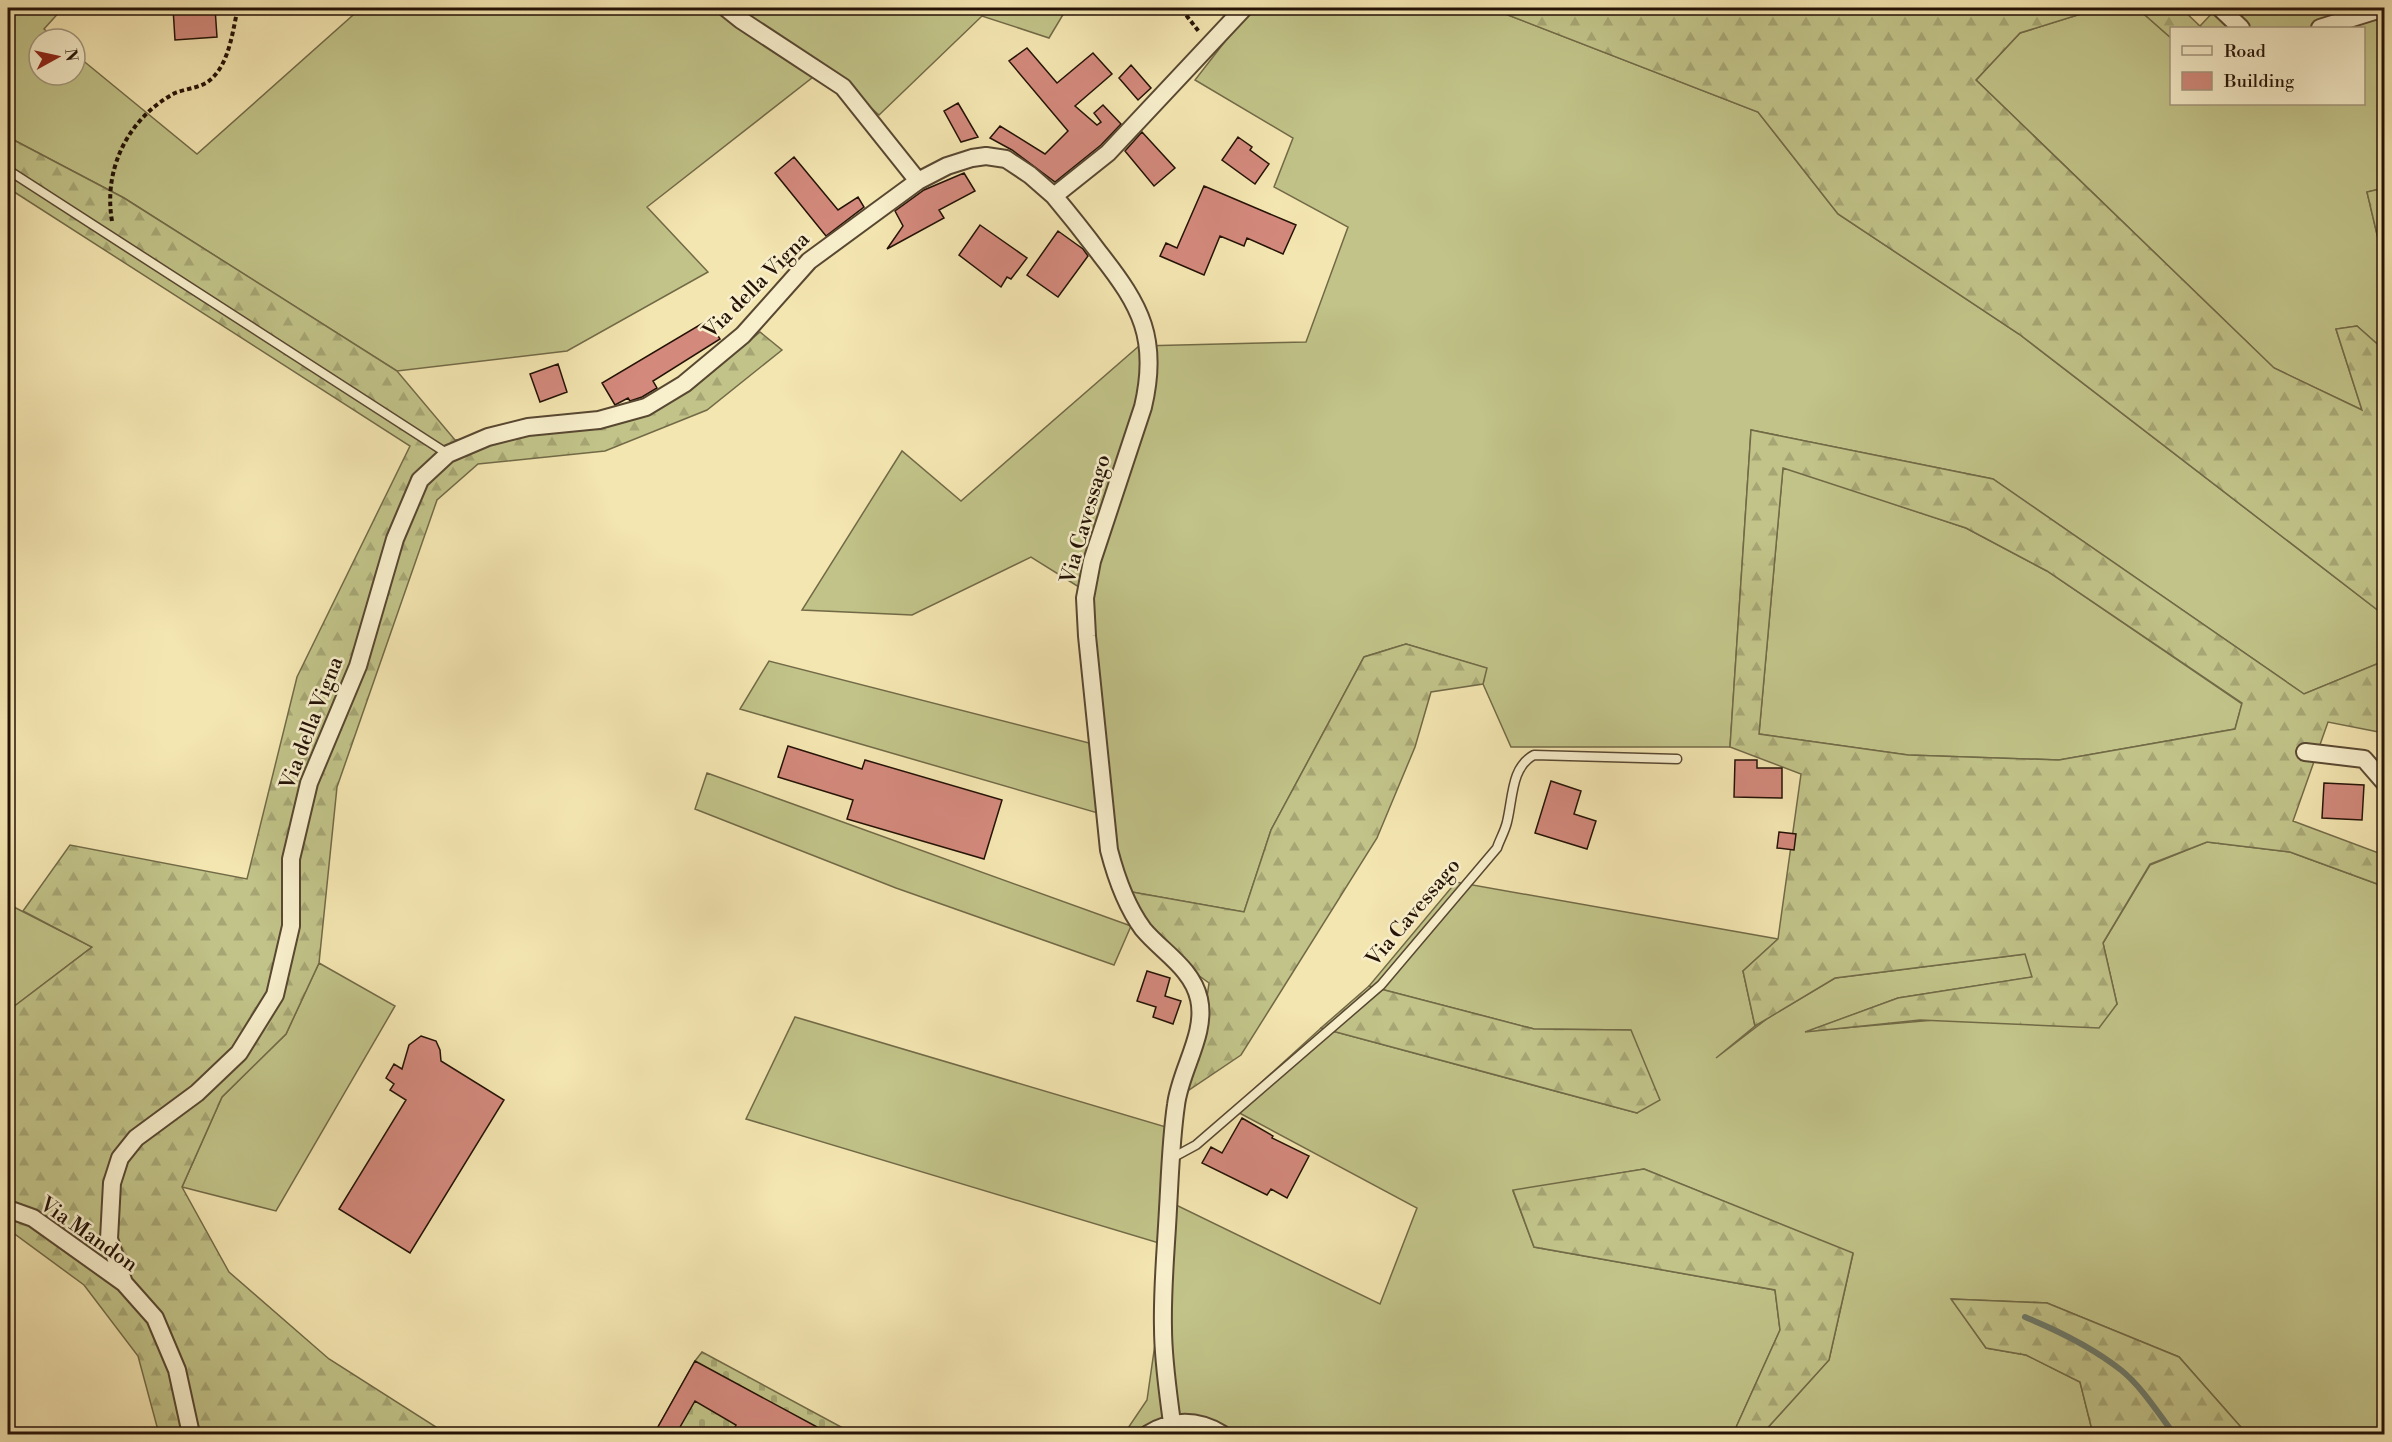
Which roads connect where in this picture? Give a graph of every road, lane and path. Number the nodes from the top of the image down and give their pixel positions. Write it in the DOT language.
graph roads {
  1 [pos="726,8"];
  2 [pos="1186,8"];
  3 [pos="1244,8"];
  4 [pos="2220,8"];
  5 [pos="2385,8"];
  6 [pos="237,12"];
  7 [pos="2240,27"];
  8 [pos="2323,27"];
  9 [pos="1210,45"];
  10 [pos="8,170"];
  11 [pos="918,181"];
  12 [pos="1054,196"];
  13 [pos="113,226"];
  14 [pos="448,454"];
  15 [pos="2305,752"];
  16 [pos="1677,759"];
  17 [pos="2385,782"];
  18 [pos="1171,1158"];
  19 [pos="8,1209"];
  20 [pos="124,1283"];
  21 [pos="1172,1423"];
  22 [pos="191,1434"];
  23 [pos="1148,1434"];
  24 [pos="1222,1434"];
  1 -- 11 [label="street"];
  2 -- 9 [label="path"];
  3 -- 9 [label="street"];
  4 -- 7 [label="street"];
  5 -- 8 [label="street"];
  6 -- 13 [label="path"];
  9 -- 12 [label="street"];
  10 -- 14 [label="lane"];
  11 -- 12 [label="street, Via Cavessago"];
  11 -- 14 [label="street, Via della Vigna"];
  12 -- 18 [label="street, Via Cavessago"];
  14 -- 20 [label="street, Via della Vigna"];
  15 -- 17 [label="street"];
  16 -- 18 [label="lane, Via Cavessago"];
  18 -- 21 [label="street, Via Cavessago"];
  19 -- 20 [label="street, Via Mandon"];
  20 -- 22 [label="street, Via Mandon"];
  21 -- 23 [label="street"];
  21 -- 24 [label="street"];
}
